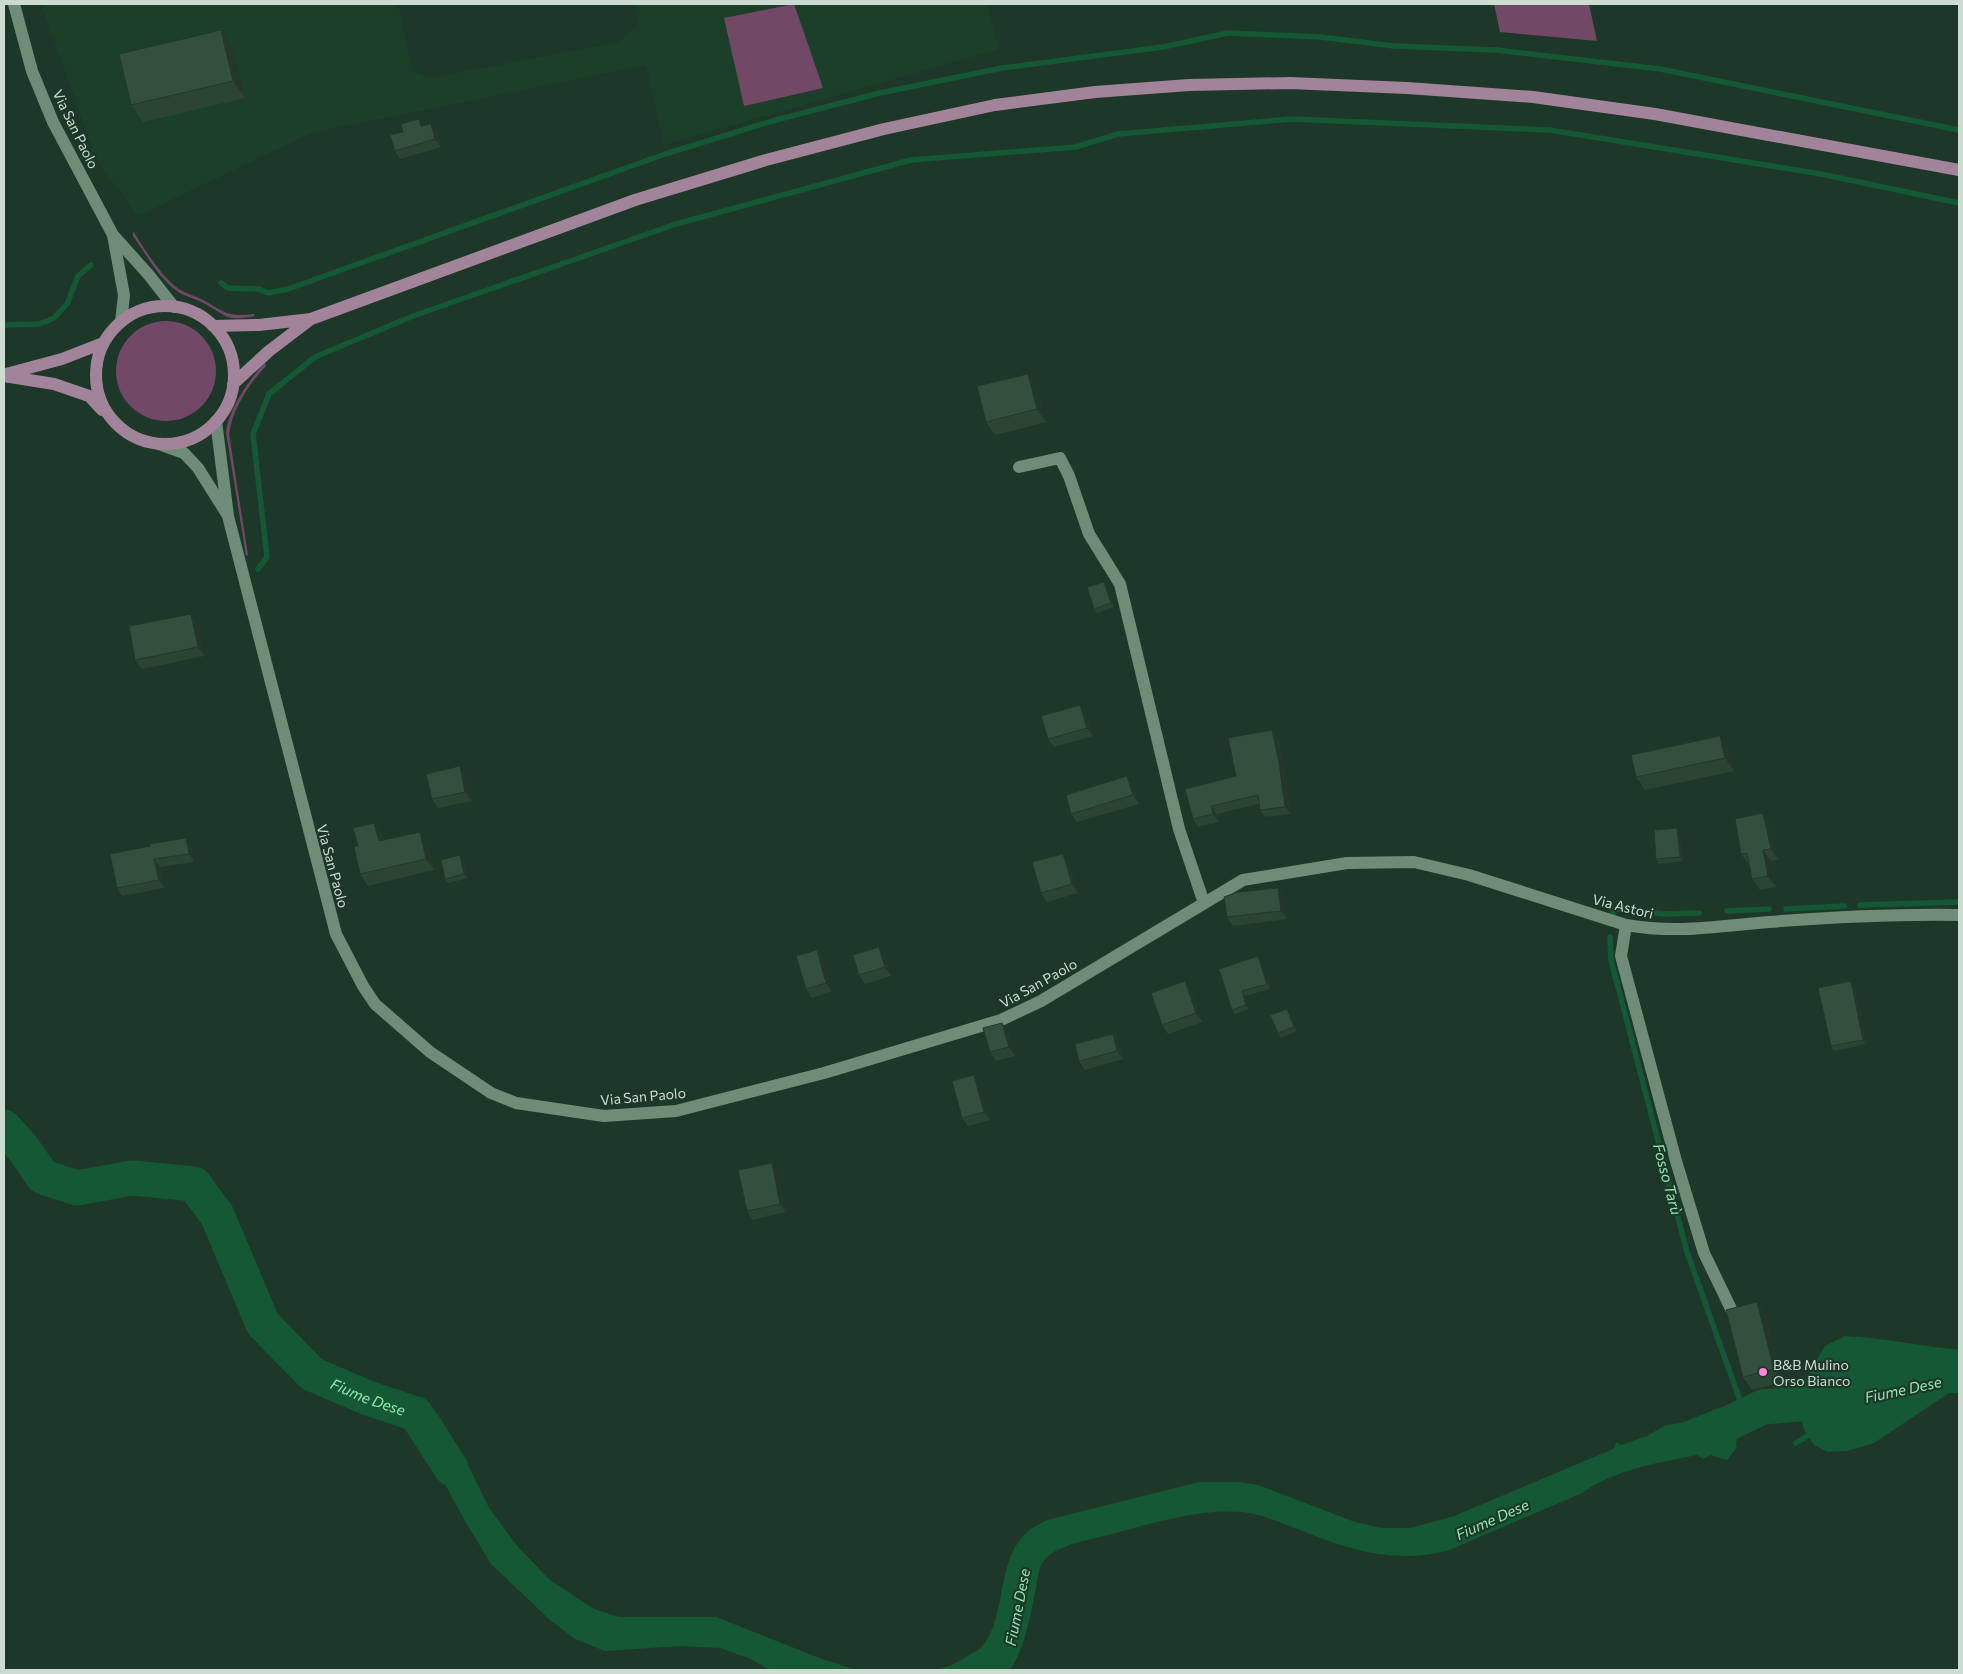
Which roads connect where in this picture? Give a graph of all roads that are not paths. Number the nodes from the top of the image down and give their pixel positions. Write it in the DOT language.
graph roads {
  1 [pos="14,4"];
  2 [pos="1959,170"];
  3 [pos="114,235"];
  4 [pos="174,307"];
  5 [pos="311,319"];
  6 [pos="121,322"];
  7 [pos="213,326"];
  8 [pos="103,343"];
  9 [pos="4,376"];
  10 [pos="233,384"];
  11 [pos="112,420"];
  12 [pos="216,421"];
  13 [pos="159,444"];
  14 [pos="1019,467"];
  15 [pos="228,516"];
  16 [pos="1347,863"];
  17 [pos="1204,903"];
  18 [pos="1959,915"];
  19 [pos="1626,925"];
  20 [pos="1734,1315"];
  1 -- 3 [label="street, Via San Paolo"];
  2 -- 5 [label="main road"];
  3 -- 4 [label="street, Via San Paolo"];
  3 -- 6 [label="street, Via San Paolo"];
  4 -- 6 [label="main road"];
  4 -- 7 [label="main road"];
  5 -- 7 [label="main road"];
  5 -- 10 [label="main road"];
  6 -- 8 [label="main road"];
  7 -- 10 [label="main road"];
  8 -- 9 [label="main road"];
  8 -- 11 [label="main road"];
  9 -- 11 [label="main road"];
  10 -- 12 [label="main road"];
  11 -- 13 [label="main road"];
  12 -- 13 [label="main road"];
  12 -- 15 [label="street, Via San Paolo"];
  13 -- 15 [label="street, Via San Paolo"];
  14 -- 17 [label="street"];
  15 -- 17 [label="street, Via San Paolo"];
  16 -- 17 [label="street, Via San Paolo"];
  16 -- 19 [label="street, Via Astori"];
  18 -- 19 [label="street, Via Astori"];
  19 -- 20 [label="street"];
}
